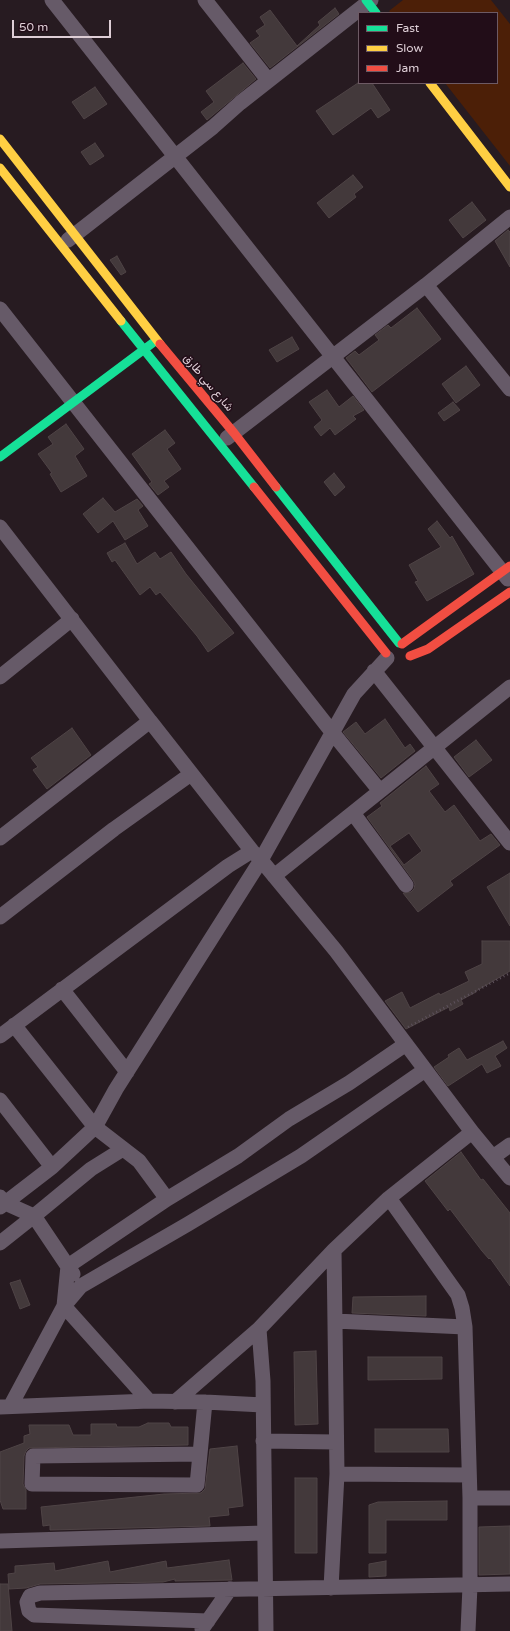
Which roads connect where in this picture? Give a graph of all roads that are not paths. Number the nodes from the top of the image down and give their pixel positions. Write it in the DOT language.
graph roads {
  1 [pos="52,0"];
  2 [pos="205,0"];
  3 [pos="370,4"];
  4 [pos="359,12"];
  5 [pos="358,13"];
  6 [pos="268,80"];
  7 [pos="431,84"];
  8 [pos="0,138"];
  9 [pos="175,156"];
  10 [pos="0,168"];
  11 [pos="510,187"];
  12 [pos="510,217"];
  13 [pos="76,235"];
  14 [pos="61,245"];
  15 [pos="426,285"];
  16 [pos="0,309"];
  17 [pos="156,340"];
  18 [pos="144,350"];
  19 [pos="333,355"];
  20 [pos="510,389"];
  21 [pos="74,402"];
  22 [pos="234,432"];
  23 [pos="220,443"];
  24 [pos="0,457"];
  25 [pos="0,527"];
  26 [pos="507,573"];
  27 [pos="510,592"];
  28 [pos="72,619"];
  29 [pos="400,644"];
  30 [pos="410,656"];
  31 [pos="388,658"];
  32 [pos="404,665"];
  33 [pos="374,671"];
  34 [pos="0,677"];
  35 [pos="510,687"];
  36 [pos="150,721"];
  37 [pos="332,732"];
  38 [pos="436,747"];
  39 [pos="191,774"];
  40 [pos="380,792"];
  41 [pos="353,813"];
  42 [pos="0,838"];
  43 [pos="510,844"];
  44 [pos="257,856"];
  45 [pos="274,876"];
  46 [pos="406,885"];
  47 [pos="0,917"];
  48 [pos="62,989"];
  49 [pos="14,1025"];
  50 [pos="0,1036"];
  51 [pos="402,1038"];
  52 [pos="425,1070"];
  53 [pos="127,1072"];
  54 [pos="0,1100"];
  55 [pos="95,1127"];
  56 [pos="472,1132"];
  57 [pos="510,1145"];
  58 [pos="123,1149"];
  59 [pos="493,1157"];
  60 [pos="52,1168"];
  61 [pos="510,1178"];
  62 [pos="389,1198"];
  63 [pos="167,1199"];
  64 [pos="2,1202"];
  65 [pos="34,1216"];
  66 [pos="0,1243"];
  67 [pos="334,1250"];
  68 [pos="68,1266"];
  69 [pos="81,1286"];
  70 [pos="64,1306"];
  71 [pos="335,1322"];
  72 [pos="465,1327"];
  73 [pos="259,1329"];
  74 [pos="149,1401"];
  75 [pos="175,1402"];
  76 [pos="205,1402"];
  77 [pos="263,1405"];
  78 [pos="6,1406"];
  79 [pos="263,1441"];
  80 [pos="336,1442"];
  81 [pos="200,1454"];
  82 [pos="337,1474"];
  83 [pos="469,1474"];
  84 [pos="470,1498"];
  85 [pos="510,1498"];
  86 [pos="264,1533"];
  87 [pos="0,1541"];
  88 [pos="510,1584"];
  89 [pos="470,1586"];
  90 [pos="331,1588"];
  91 [pos="230,1589"];
  92 [pos="267,1589"];
  93 [pos="204,1626"];
  94 [pos="266,1631"];
  95 [pos="468,1631"];
  1 -- 9 [label="street"];
  2 -- 6 [label="street"];
  3 -- 4 [label="street"];
  5 -- 6 [label="street"];
  6 -- 9 [label="street"];
  7 -- 11 [label="street"];
  8 -- 13 [label="street, شارع سي طارق"];
  9 -- 13 [label="street"];
  9 -- 19 [label="street"];
  10 -- 14 [label="street"];
  12 -- 15 [label="street"];
  13 -- 14 [label="street"];
  13 -- 17 [label="street, شارع سي طارق"];
  14 -- 18 [label="street"];
  15 -- 19 [label="street"];
  15 -- 20 [label="street"];
  16 -- 21 [label="street"];
  17 -- 18 [label="street"];
  17 -- 22 [label="street, شارع سي طارق"];
  18 -- 21 [label="street"];
  18 -- 23 [label="street"];
  19 -- 22 [label="street"];
  19 -- 26 [label="street"];
  21 -- 24 [label="street"];
  21 -- 37 [label="street"];
  22 -- 23 [label="street"];
  22 -- 29 [label="street, شارع سي طارق"];
  23 -- 31 [label="street"];
  25 -- 28 [label="street"];
  26 -- 29 [label="street"];
  27 -- 30 [label="street"];
  28 -- 34 [label="street"];
  28 -- 36 [label="street"];
  29 -- 30 [label="street, شارع سي طارق"];
  29 -- 31 [label="street"];
  30 -- 32 [label="street"];
  31 -- 33 [label="street"];
  33 -- 37 [label="street"];
  33 -- 38 [label="street"];
  35 -- 38 [label="street"];
  36 -- 39 [label="street"];
  36 -- 42 [label="street"];
  37 -- 40 [label="street"];
  37 -- 44 [label="street"];
  38 -- 40 [label="street"];
  38 -- 43 [label="street"];
  39 -- 44 [label="street"];
  39 -- 47 [label="street"];
  40 -- 41 [label="street"];
  41 -- 45 [label="street"];
  41 -- 46 [label="street"];
  44 -- 45 [label="street"];
  44 -- 48 [label="street"];
  44 -- 53 [label="street"];
  45 -- 51 [label="street"];
  48 -- 49 [label="street"];
  48 -- 53 [label="street"];
  49 -- 50 [label="street"];
  49 -- 55 [label="street"];
  51 -- 52 [label="street"];
  51 -- 63 [label="street"];
  52 -- 56 [label="street"];
  52 -- 69 [label="street"];
  53 -- 55 [label="street"];
  54 -- 60 [label="street"];
  55 -- 58 [label="street"];
  55 -- 60 [label="street"];
  56 -- 59 [label="street"];
  56 -- 62 [label="street"];
  57 -- 59 [label="street"];
  58 -- 63 [label="street"];
  58 -- 65 [label="street"];
  59 -- 61 [label="street"];
  60 -- 64 [label="street"];
  62 -- 67 [label="street"];
  62 -- 72 [label="street"];
  63 -- 68 [label="street"];
  64 -- 65 [label="street"];
  65 -- 66 [label="street"];
  65 -- 68 [label="street"];
  67 -- 71 [label="street"];
  67 -- 73 [label="street"];
  68 -- 69 [label="street"];
  68 -- 70 [label="street"];
  69 -- 70 [label="street"];
  70 -- 74 [label="street"];
  70 -- 78 [label="street"];
  71 -- 72 [label="street"];
  71 -- 80 [label="street"];
  72 -- 83 [label="street"];
  73 -- 75 [label="street"];
  73 -- 77 [label="street"];
  74 -- 75 [label="street"];
  74 -- 78 [label="street"];
  75 -- 76 [label="street"];
  76 -- 77 [label="street"];
  76 -- 81 [label="street"];
  77 -- 79 [label="street"];
  79 -- 80 [label="street"];
  79 -- 86 [label="street"];
  80 -- 82 [label="street"];
  81 -- 81 [label="street"];
  82 -- 83 [label="street"];
  82 -- 90 [label="street"];
  83 -- 84 [label="street"];
  84 -- 85 [label="street"];
  84 -- 89 [label="street"];
  86 -- 87 [label="street"];
  86 -- 92 [label="street"];
  88 -- 89 [label="street"];
  89 -- 90 [label="street"];
  89 -- 95 [label="street"];
  90 -- 92 [label="street"];
  91 -- 92 [label="street"];
  91 -- 93 [label="street"];
  91 -- 93 [label="street"];
  92 -- 94 [label="street"];
}
